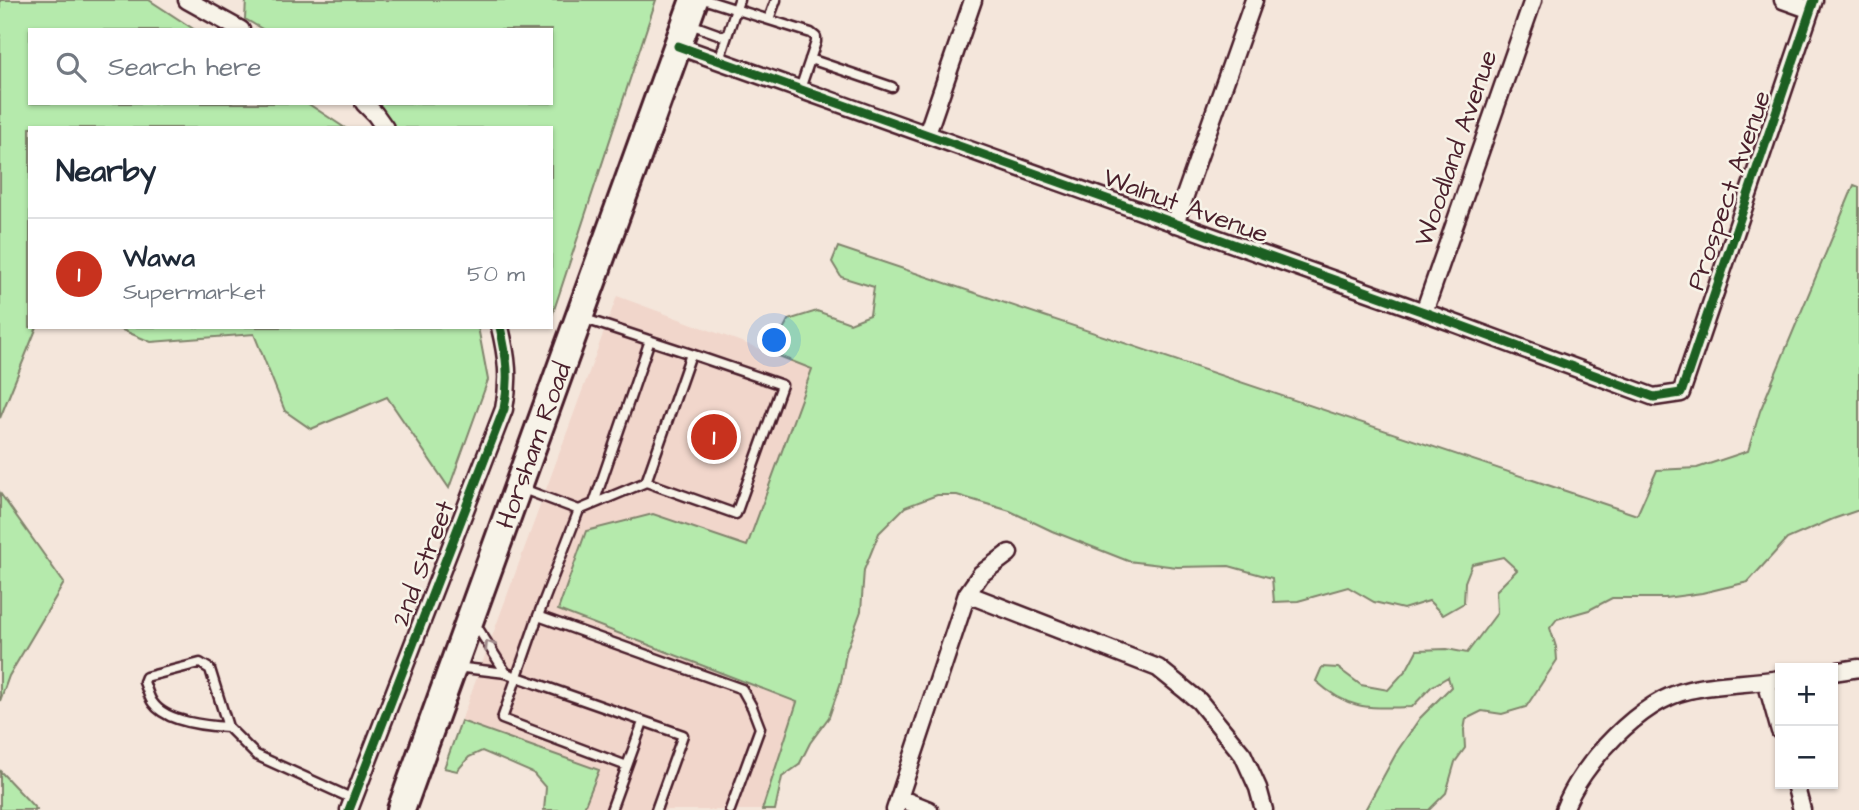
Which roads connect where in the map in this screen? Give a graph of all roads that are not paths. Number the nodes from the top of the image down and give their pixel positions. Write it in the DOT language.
graph roads {
  1 [pos="187,0"];
  2 [pos="706,0"];
  3 [pos="739,0"];
  4 [pos="776,0"];
  5 [pos="973,0"];
  6 [pos="1254,0"];
  7 [pos="1533,0"];
  8 [pos="1783,0"];
  9 [pos="1813,5"];
  10 [pos="736,9"];
  11 [pos="769,19"];
  12 [pos="686,23"];
  13 [pos="237,28"];
  14 [pos="726,37"];
  15 [pos="810,59"];
  16 [pos="719,60"];
  17 [pos="891,87"];
  18 [pos="800,89"];
  19 [pos="366,105"];
  20 [pos="384,126"];
  21 [pos="927,134"];
  22 [pos="1175,224"];
  23 [pos="1424,312"];
  24 [pos="579,317"];
  25 [pos="500,329"];
  26 [pos="650,340"];
  27 [pos="691,354"];
  28 [pos="1681,393"];
  29 [pos="646,482"];
  30 [pos="519,487"];
  31 [pos="594,503"];
  32 [pos="579,510"];
  33 [pos="1009,553"];
  34 [pos="967,594"];
  35 [pos="538,616"];
  36 [pos="471,618"];
  37 [pos="453,667"];
  38 [pos="1859,668"];
  39 [pos="1838,671"];
  40 [pos="506,673"];
  41 [pos="516,676"];
  42 [pos="1773,680"];
  43 [pos="643,722"];
  44 [pos="1779,726"];
  45 [pos="228,727"];
  46 [pos="627,766"];
  47 [pos="1796,789"];
  48 [pos="351,804"];
  49 [pos="897,804"];
  50 [pos="401,810"];
  51 [pos="611,810"];
  52 [pos="656,810"];
  53 [pos="730,810"];
  54 [pos="929,810"];
  55 [pos="1264,810"];
  56 [pos="1564,810"];
  57 [pos="1802,810"];
  1 -- 13 [label="street"];
  2 -- 10 [label="lane"];
  3 -- 10 [label="lane"];
  4 -- 11 [label="lane"];
  5 -- 21 [label="street"];
  6 -- 22 [label="street"];
  7 -- 23 [label="street, Woodland Avenue"];
  8 -- 9 [label="street"];
  9 -- 28 [label="street, Prospect Avenue"];
  10 -- 11 [label="lane"];
  10 -- 14 [label="lane"];
  11 -- 15 [label="lane"];
  12 -- 14 [label="lane"];
  12 -- 16 [label="street, Walnut Avenue"];
  12 -- 24 [label="main road, Horsham Road"];
  14 -- 16 [label="lane"];
  15 -- 17 [label="lane"];
  15 -- 18 [label="lane"];
  16 -- 18 [label="street, Walnut Avenue"];
  18 -- 21 [label="street, Walnut Avenue"];
  19 -- 20 [label="street"];
  21 -- 22 [label="street, Walnut Avenue"];
  22 -- 23 [label="street, Walnut Avenue"];
  23 -- 28 [label="street, Walnut Avenue"];
  24 -- 26 [label="lane"];
  24 -- 30 [label="main road, Horsham Road"];
  25 -- 48 [label="street, 2nd Street"];
  26 -- 27 [label="lane"];
  26 -- 31 [label="lane"];
  27 -- 29 [label="lane"];
  27 -- 29 [label="lane"];
  29 -- 31 [label="lane"];
  30 -- 32 [label="lane"];
  30 -- 36 [label="main road, Horsham Road"];
  31 -- 32 [label="lane"];
  32 -- 35 [label="lane"];
  33 -- 34 [label="street"];
  34 -- 49 [label="street"];
  34 -- 55 [label="street"];
  35 -- 41 [label="lane"];
  35 -- 53 [label="lane"];
  36 -- 37 [label="main road, Horsham Road"];
  40 -- 36 [label="lane, one-way"];
  37 -- 40 [label="lane"];
  37 -- 50 [label="main road, Horsham Road"];
  38 -- 39 [label="street"];
  40 -- 41 [label="lane"];
  41 -- 43 [label="lane"];
  41 -- 46 [label="lane"];
  42 -- 44 [label="street"];
  42 -- 56 [label="street"];
  43 -- 46 [label="lane"];
  43 -- 52 [label="lane"];
  45 -- 45 [label="lane"];
  45 -- 48 [label="lane"];
  46 -- 51 [label="lane"];
  47 -- 57 [label="street"];
  49 -- 54 [label="street"];
}
